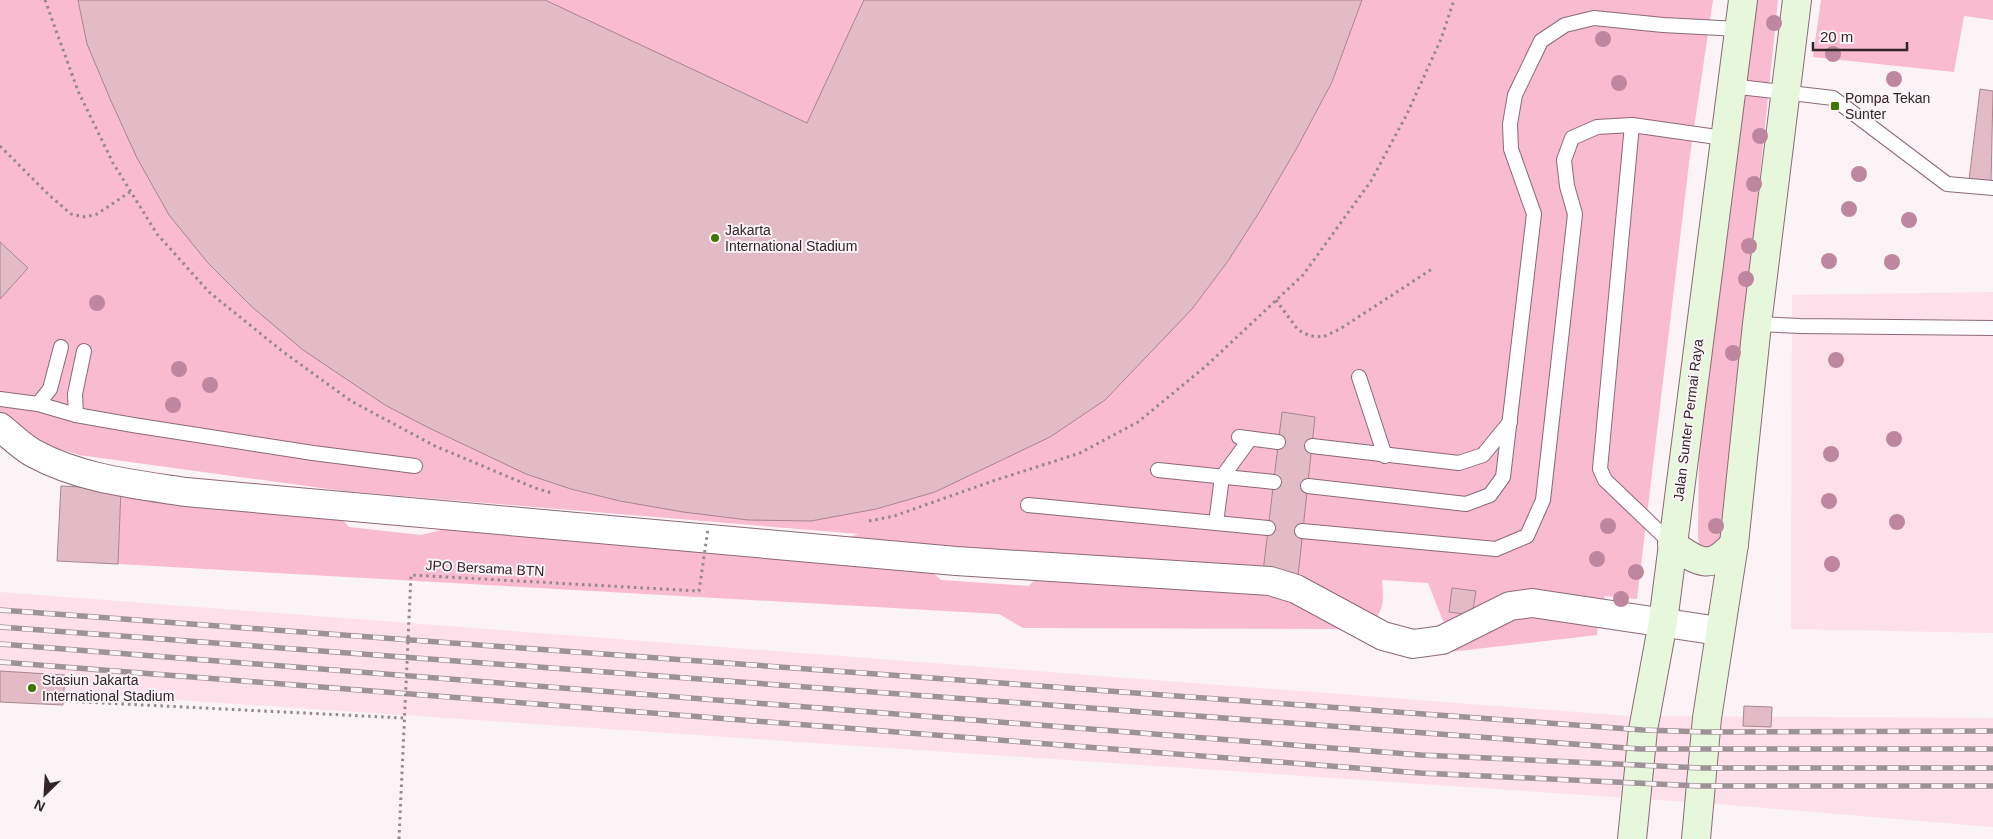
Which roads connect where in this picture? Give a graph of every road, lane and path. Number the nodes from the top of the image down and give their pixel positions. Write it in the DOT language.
graph roads {
  1 [pos="45,0"];
  2 [pos="1454,0"];
  3 [pos="1743,0"];
  4 [pos="1797,0"];
  5 [pos="1739,29"];
  6 [pos="1731,86"];
  7 [pos="1786,92"];
  8 [pos="1632,126"];
  9 [pos="1724,138"];
  10 [pos="0,146"];
  11 [pos="1993,188"];
  12 [pos="130,192"];
  13 [pos="1432,270"];
  14 [pos="1276,300"];
  15 [pos="1757,324"];
  16 [pos="1993,328"];
  17 [pos="61,346"];
  18 [pos="84,351"];
  19 [pos="1359,378"];
  20 [pos="0,398"];
  21 [pos="38,404"];
  22 [pos="76,415"];
  23 [pos="1511,422"];
  24 [pos="0,427"];
  25 [pos="1278,442"];
  26 [pos="1312,446"];
  27 [pos="1385,456"];
  28 [pos="415,466"];
  29 [pos="1158,470"];
  30 [pos="1222,477"];
  31 [pos="1274,482"];
  32 [pos="1308,486"];
  33 [pos="561,496"];
  34 [pos="1028,505"];
  35 [pos="866,522"];
  36 [pos="1216,523"];
  37 [pos="1268,528"];
  38 [pos="708,529"];
  39 [pos="1302,531"];
  40 [pos="1672,544"];
  41 [pos="1734,544"];
  42 [pos="1663,622"];
  43 [pos="1719,630"];
  44 [pos="64,701"];
  45 [pos="404,718"];
  46 [pos="400,839"];
  47 [pos="1632,839"];
  48 [pos="1696,839"];
  1 -- 12 [label="path"];
  2 -- 14 [label="path"];
  3 -- 5 [label="main road, Jalan Sunter Permai Raya"];
  4 -- 7 [label="main road"];
  5 -- 6 [label="main road, Jalan Sunter Permai Raya"];
  5 -- 23 [label="lane"];
  6 -- 7 [label="lane"];
  6 -- 9 [label="main road, Jalan Sunter Permai Raya"];
  7 -- 11 [label="lane"];
  7 -- 15 [label="main road"];
  8 -- 9 [label="lane"];
  8 -- 39 [label="lane"];
  8 -- 40 [label="lane"];
  9 -- 40 [label="main road, Jalan Sunter Permai Raya"];
  10 -- 12 [label="path"];
  12 -- 33 [label="path"];
  13 -- 14 [label="path"];
  14 -- 35 [label="path"];
  15 -- 16 [label="lane"];
  15 -- 41 [label="main road"];
  17 -- 21 [label="lane"];
  18 -- 22 [label="lane"];
  19 -- 27 [label="lane"];
  20 -- 21 [label="lane"];
  21 -- 22 [label="lane"];
  22 -- 28 [label="lane"];
  23 -- 27 [label="lane"];
  23 -- 32 [label="lane"];
  24 -- 42 [label="street"];
  25 -- 30 [label="lane"];
  26 -- 27 [label="lane"];
  29 -- 30 [label="lane"];
  30 -- 31 [label="lane"];
  30 -- 36 [label="lane"];
  34 -- 36 [label="lane"];
  36 -- 37 [label="lane"];
  38 -- 45 [label="path, JPO Bersama BTN, bridge"];
  40 -- 41 [label="main road"];
  40 -- 42 [label="main road, Jalan Sunter Permai Raya"];
  41 -- 43 [label="main road"];
  42 -- 43 [label="street"];
  42 -- 47 [label="main road, Jalan Sunter Permai Raya"];
  43 -- 48 [label="main road"];
  44 -- 45 [label="path"];
  45 -- 46 [label="path, JPO Bersama BTN, bridge"];
}
